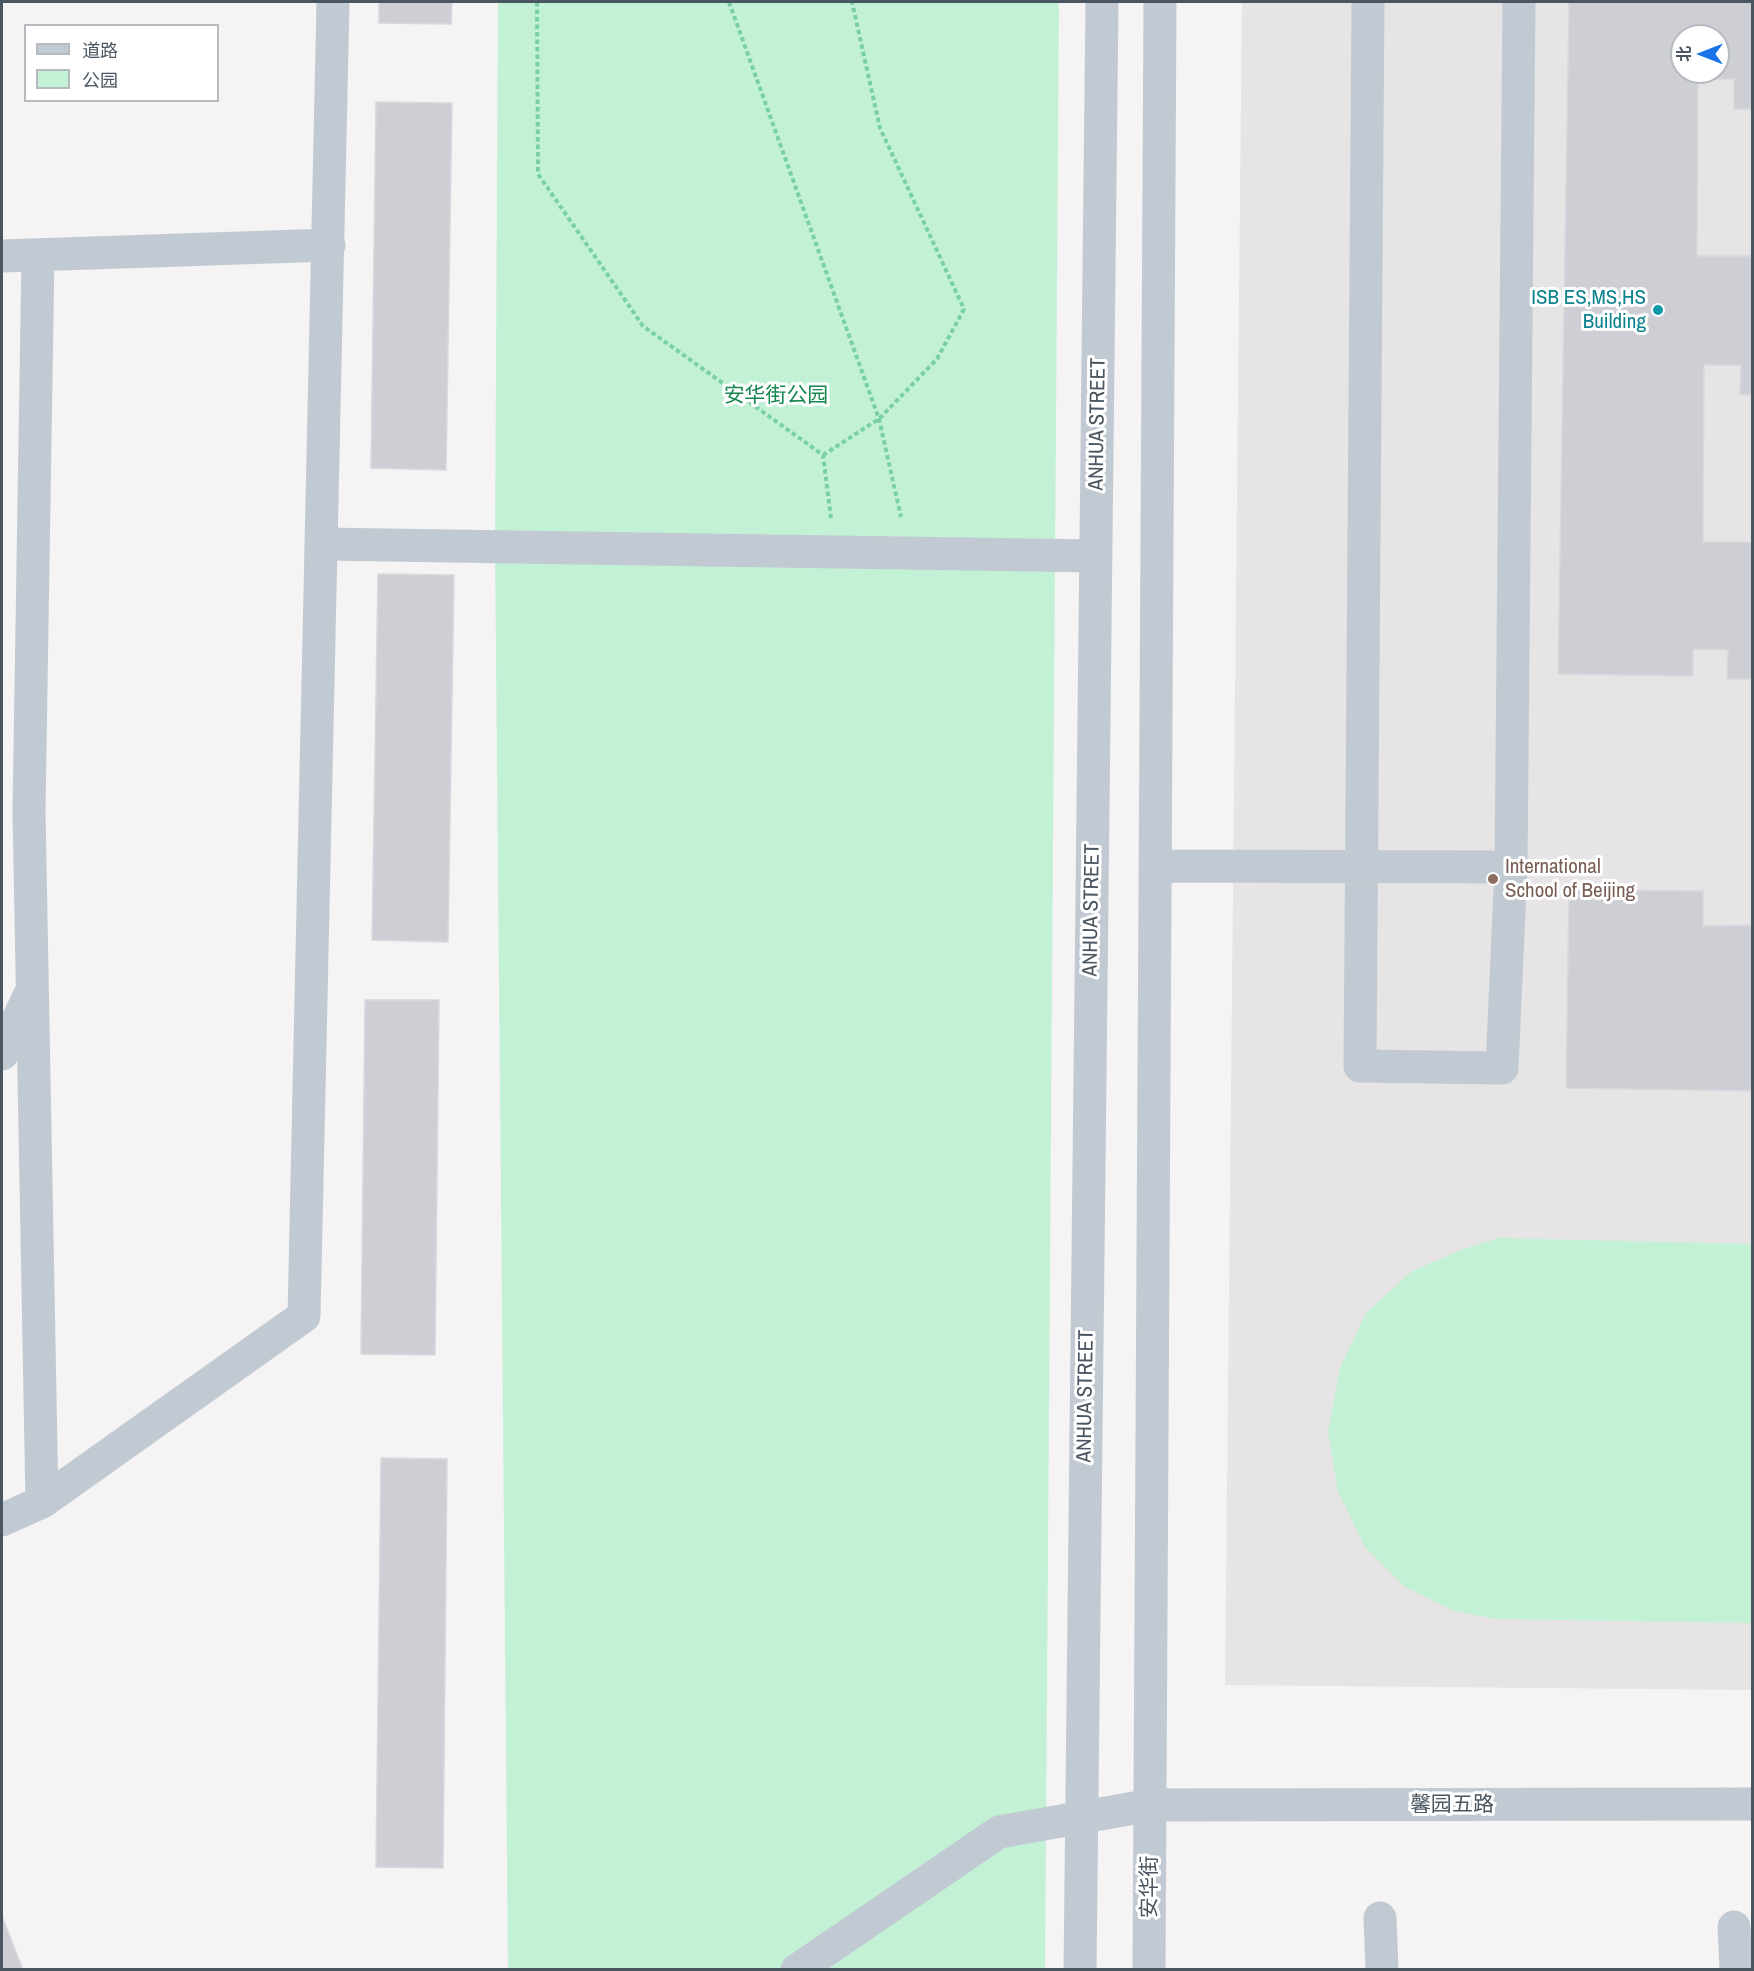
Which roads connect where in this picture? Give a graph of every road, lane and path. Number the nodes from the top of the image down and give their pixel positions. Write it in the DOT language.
graph roads {
  1 [pos="333,2"];
  2 [pos="537,2"];
  3 [pos="729,2"];
  4 [pos="852,2"];
  5 [pos="1102,2"];
  6 [pos="1160,2"];
  7 [pos="1368,2"];
  8 [pos="1519,2"];
  9 [pos="329,244"];
  10 [pos="38,255"];
  11 [pos="2,256"];
  12 [pos="879,419"];
  13 [pos="823,455"];
  14 [pos="322,544"];
  15 [pos="834,552"];
  16 [pos="909,553"];
  17 [pos="1096,556"];
  18 [pos="1156,866"];
  19 [pos="1361,866"];
  20 [pos="1511,867"];
  21 [pos="32,989"];
  22 [pos="2,1054"];
  23 [pos="42,1502"];
  24 [pos="2,1520"];
  25 [pos="1752,1804"];
  26 [pos="1151,1805"];
  27 [pos="1081,1818"];
  28 [pos="1380,1918"];
  29 [pos="1734,1927"];
  30 [pos="797,1970"];
  31 [pos="1080,1970"];
  32 [pos="1149,1970"];
  33 [pos="1382,1970"];
  34 [pos="1736,1970"];
  1 -- 9 [label="street"];
  2 -- 13 [label="path"];
  3 -- 12 [label="path"];
  4 -- 12 [label="path"];
  5 -- 17 [label="street, ANHUA STREET"];
  6 -- 18 [label="street"];
  7 -- 19 [label="street"];
  8 -- 20 [label="street"];
  9 -- 10 [label="street"];
  9 -- 14 [label="street"];
  10 -- 11 [label="street"];
  10 -- 23 [label="street"];
  12 -- 13 [label="path"];
  12 -- 16 [label="path"];
  13 -- 15 [label="path"];
  14 -- 15 [label="street"];
  14 -- 23 [label="street"];
  15 -- 16 [label="street"];
  16 -- 17 [label="street"];
  17 -- 27 [label="street, ANHUA STREET"];
  18 -- 19 [label="street"];
  18 -- 26 [label="street"];
  19 -- 20 [label="street"];
  19 -- 20 [label="street"];
  21 -- 22 [label="street"];
  23 -- 24 [label="street"];
  25 -- 26 [label="street, 馨园五路"];
  26 -- 27 [label="street, 馨园五路"];
  26 -- 32 [label="street, 安华街"];
  27 -- 30 [label="street, 馨园五路"];
  27 -- 31 [label="street"];
  28 -- 33 [label="street"];
  29 -- 34 [label="street"];
}
